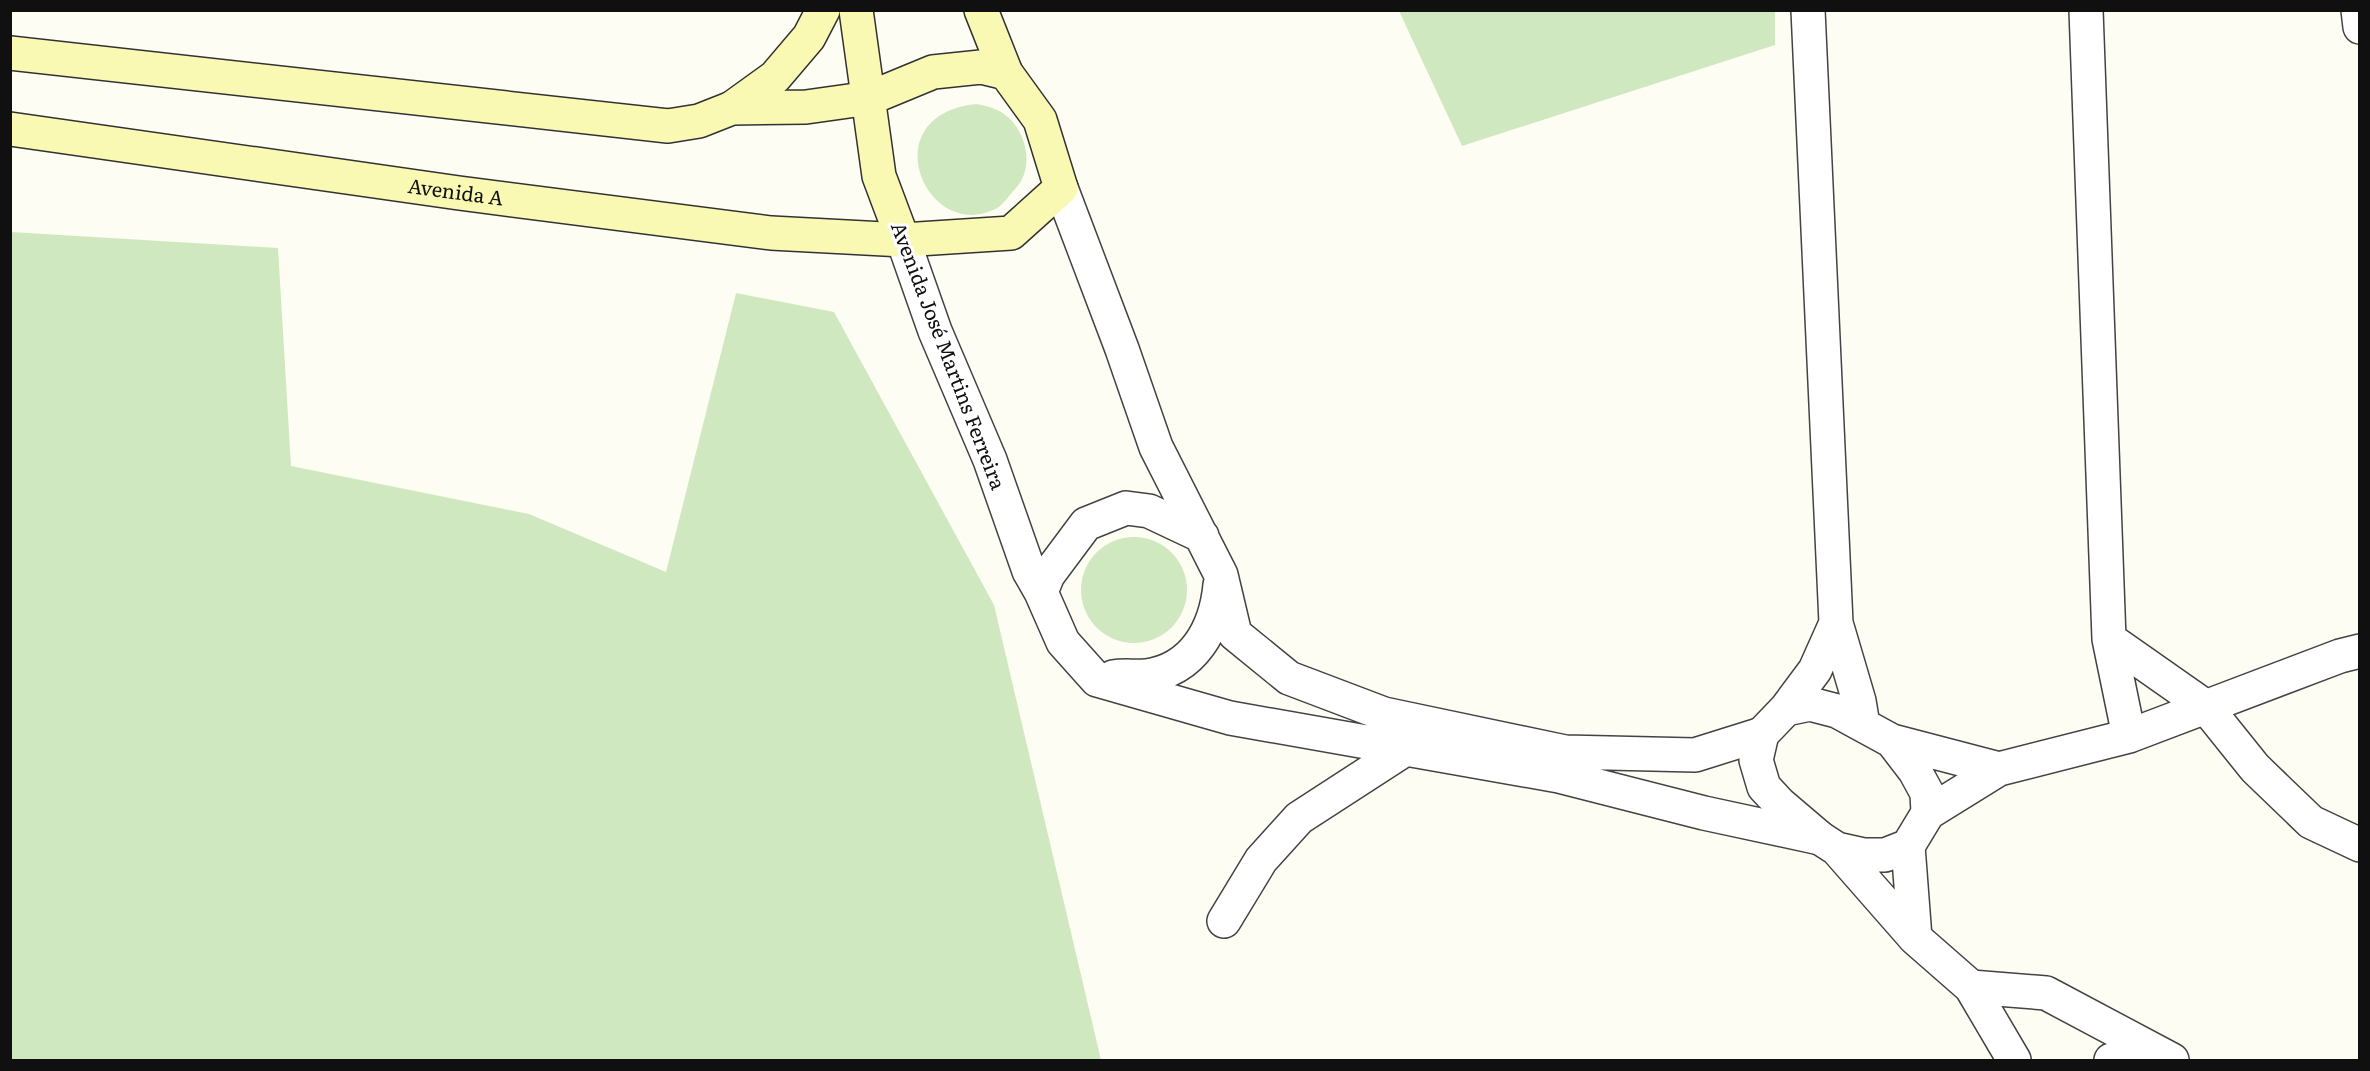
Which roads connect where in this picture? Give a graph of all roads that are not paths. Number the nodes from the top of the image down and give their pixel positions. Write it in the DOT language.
graph roads {
  1 [pos="823,10"];
  2 [pos="856,10"];
  3 [pos="981,10"];
  4 [pos="1808,10"];
  5 [pos="2086,10"];
  6 [pos="2358,10"];
  7 [pos="2360,27"];
  8 [pos="10,53"];
  9 [pos="1006,73"];
  10 [pos="870,98"];
  11 [pos="732,108"];
  12 [pos="10,129"];
  13 [pos="1061,188"];
  14 [pos="903,240"];
  15 [pos="1202,536"];
  16 [pos="1221,575"];
  17 [pos="1041,592"];
  18 [pos="1836,623"];
  19 [pos="2109,639"];
  20 [pos="2360,651"];
  21 [pos="1096,680"];
  22 [pos="2206,706"];
  23 [pos="1786,709"];
  24 [pos="1863,725"];
  25 [pos="1762,734"];
  26 [pos="2129,736"];
  27 [pos="1892,741"];
  28 [pos="1404,750"];
  29 [pos="1998,769"];
  30 [pos="1928,813"];
  31 [pos="1828,844"];
  32 [pos="2360,845"];
  33 [pos="1908,846"];
  34 [pos="1224,921"];
  35 [pos="1915,938"];
  36 [pos="1971,987"];
  37 [pos="2160,1055"];
  38 [pos="2014,1060"];
  39 [pos="2111,1060"];
  1 -- 11 [label="main road"];
  2 -- 10 [label="main road, Avenida José Martins Ferreira"];
  3 -- 9 [label="main road"];
  4 -- 18 [label="street"];
  5 -- 19 [label="street"];
  6 -- 7 [label="street"];
  8 -- 11 [label="main road"];
  9 -- 10 [label="main road"];
  9 -- 13 [label="main road"];
  10 -- 11 [label="main road"];
  10 -- 14 [label="main road, Avenida José Martins Ferreira"];
  12 -- 14 [label="main road, Avenida A"];
  13 -- 14 [label="main road"];
  13 -- 15 [label="street"];
  14 -- 17 [label="street, Avenida José Martins Ferreira"];
  15 -- 16 [label="street"];
  15 -- 17 [label="street"];
  16 -- 21 [label="street"];
  16 -- 25 [label="street"];
  17 -- 21 [label="street, Avenida José Martins Ferreira"];
  18 -- 23 [label="street"];
  18 -- 24 [label="street"];
  19 -- 22 [label="street"];
  19 -- 26 [label="street"];
  20 -- 22 [label="street"];
  21 -- 28 [label="street"];
  22 -- 26 [label="street"];
  22 -- 32 [label="street"];
  23 -- 24 [label="street"];
  23 -- 25 [label="street"];
  24 -- 27 [label="street"];
  25 -- 31 [label="street"];
  26 -- 29 [label="street"];
  27 -- 29 [label="street"];
  27 -- 30 [label="street"];
  28 -- 31 [label="street"];
  28 -- 34 [label="street"];
  29 -- 30 [label="street"];
  30 -- 33 [label="street"];
  31 -- 33 [label="street"];
  31 -- 35 [label="street"];
  33 -- 35 [label="street"];
  35 -- 36 [label="street"];
  36 -- 37 [label="street"];
  36 -- 38 [label="street"];
  37 -- 39 [label="street"];
}
